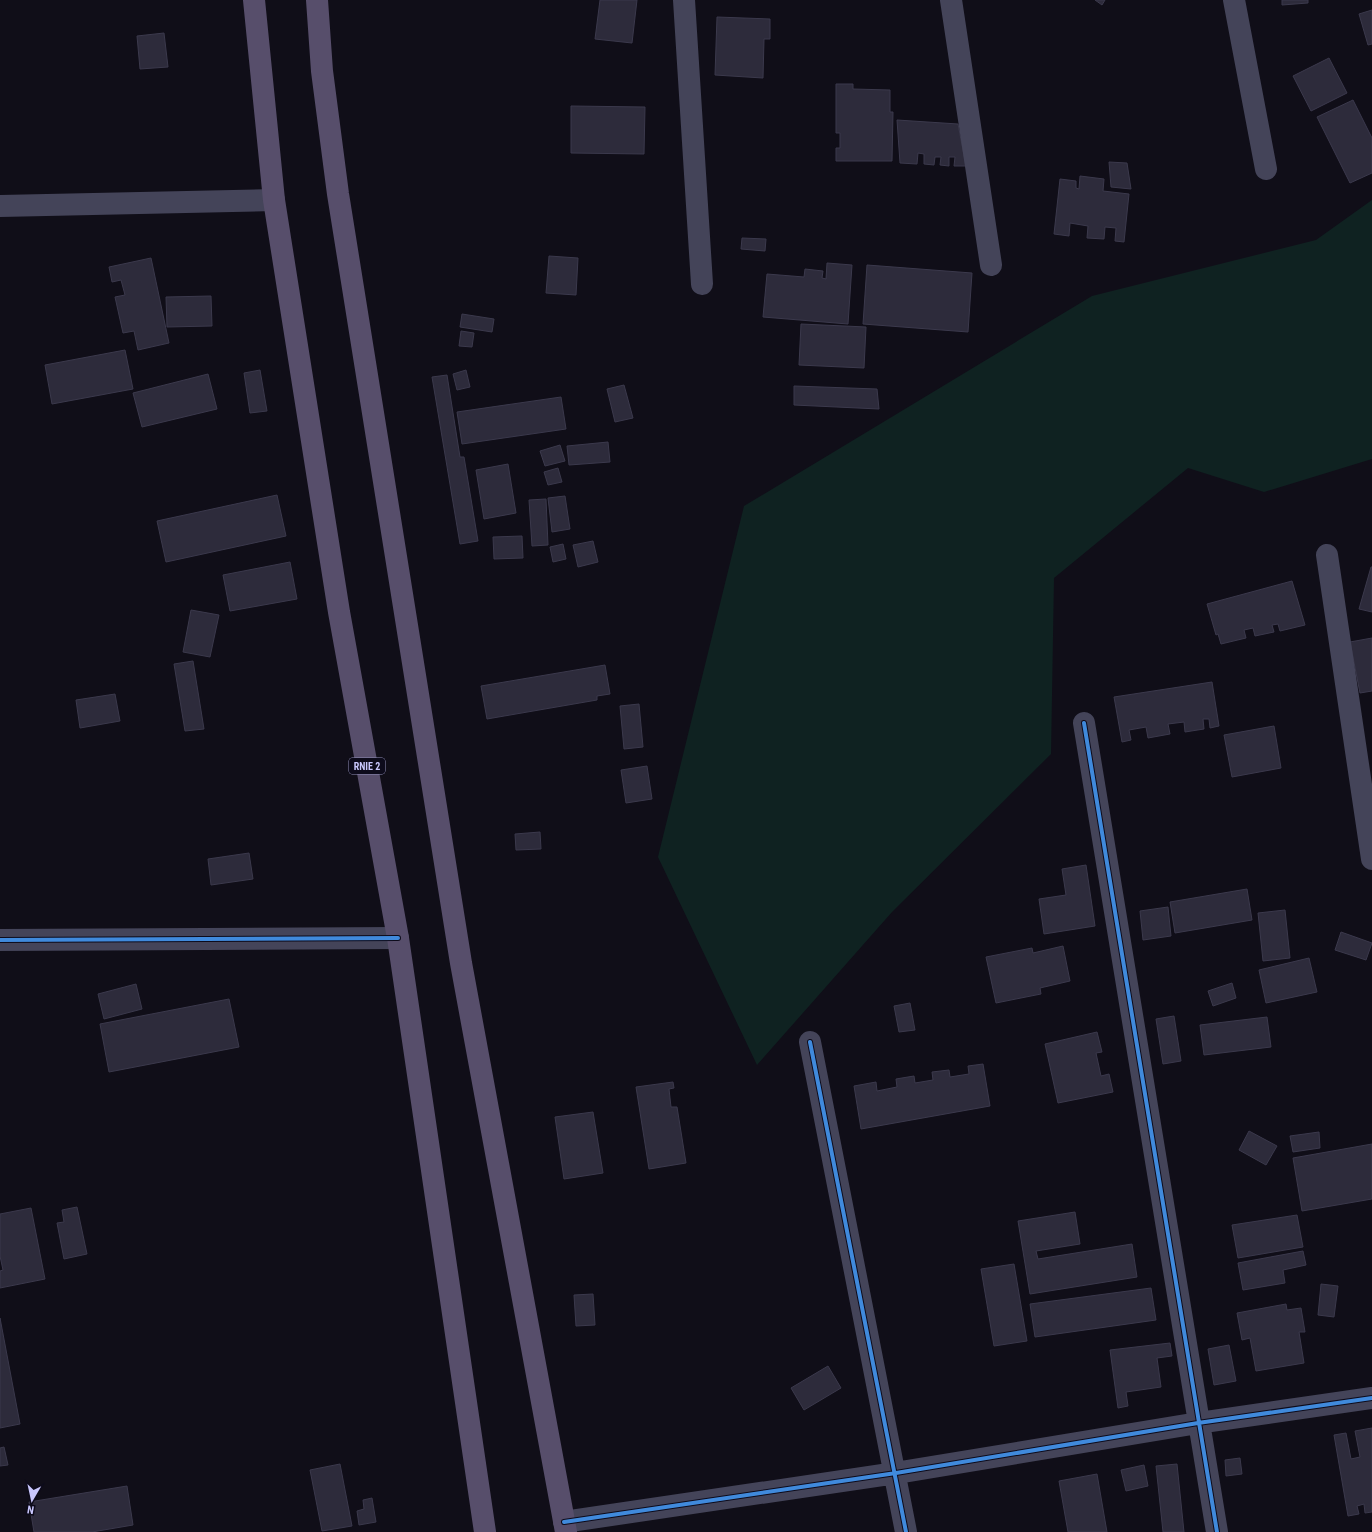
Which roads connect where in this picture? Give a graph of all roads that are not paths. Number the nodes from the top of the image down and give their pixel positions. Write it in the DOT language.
graph roads {
  1 [pos="254,0"];
  2 [pos="317,0"];
  3 [pos="684,0"];
  4 [pos="951,0"];
  5 [pos="1234,0"];
  6 [pos="1266,170"];
  7 [pos="274,200"];
  8 [pos="0,206"];
  9 [pos="992,265"];
  10 [pos="702,284"];
  11 [pos="1327,555"];
  12 [pos="1084,723"];
  13 [pos="1372,859"];
  14 [pos="398,938"];
  15 [pos="0,940"];
  16 [pos="810,1042"];
  17 [pos="1372,1398"];
  18 [pos="1198,1423"];
  19 [pos="896,1473"];
  20 [pos="565,1527"];
  21 [pos="485,1532"];
  22 [pos="906,1532"];
  23 [pos="1216,1532"];
  1 -- 7 [label="main road, RNIE 2"];
  2 -- 20 [label="main road"];
  3 -- 10 [label="street"];
  4 -- 9 [label="street"];
  5 -- 6 [label="street"];
  7 -- 8 [label="street"];
  7 -- 14 [label="main road, RNIE 2"];
  11 -- 13 [label="street"];
  12 -- 18 [label="street"];
  14 -- 15 [label="street"];
  14 -- 21 [label="main road, RNIE 2"];
  16 -- 19 [label="street"];
  17 -- 18 [label="street"];
  18 -- 19 [label="street"];
  18 -- 23 [label="street"];
  19 -- 20 [label="street"];
  19 -- 22 [label="street"];
}
